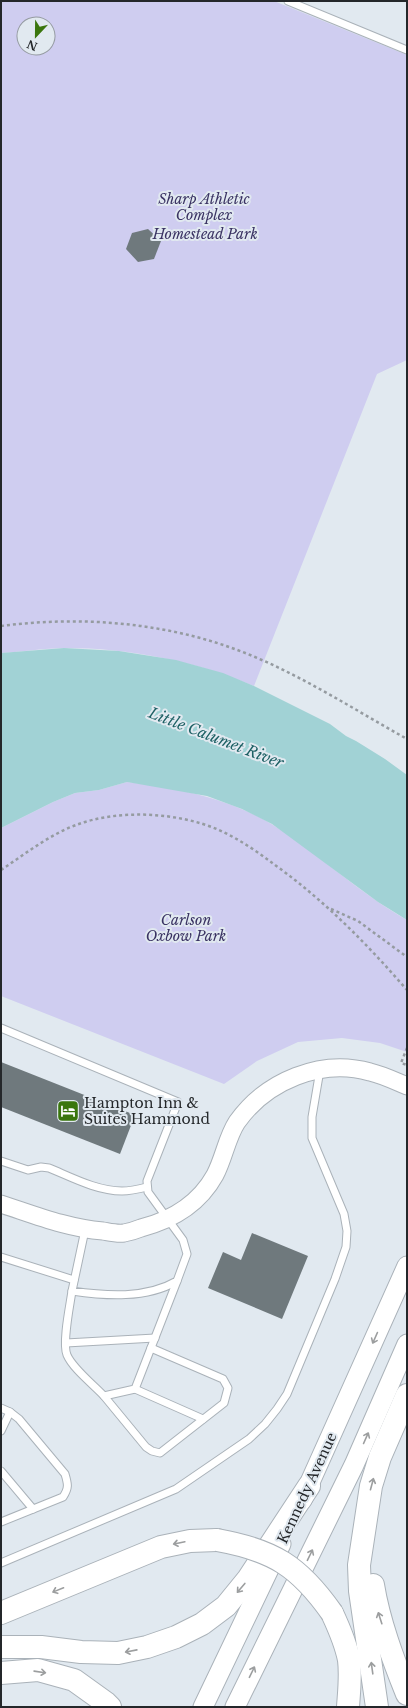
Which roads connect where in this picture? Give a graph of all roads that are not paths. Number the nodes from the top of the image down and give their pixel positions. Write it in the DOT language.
graph roads {
  1 [pos="288,1"];
  2 [pos="407,50"];
  3 [pos="1,1028"];
  4 [pos="320,1070"];
  5 [pos="407,1086"];
  6 [pos="1,1161"];
  7 [pos="147,1187"];
  8 [pos="1,1204"];
  9 [pos="169,1219"];
  10 [pos="85,1230"];
  11 [pos="1,1258"];
  12 [pos="407,1266"];
  13 [pos="74,1280"];
  14 [pos="177,1281"];
  15 [pos="72,1291"];
  16 [pos="155,1338"];
  17 [pos="66,1342"];
  18 [pos="407,1344"];
  19 [pos="151,1348"];
  20 [pos="135,1389"];
  21 [pos="407,1395"];
  22 [pos="104,1396"];
  23 [pos="1,1408"];
  24 [pos="10,1412"];
  25 [pos="203,1419"];
  26 [pos="1,1431"];
  27 [pos="1,1471"];
  28 [pos="309,1486"];
  29 [pos="33,1509"];
  30 [pos="1,1522"];
  31 [pos="364,1522"];
  32 [pos="1,1563"];
  33 [pos="1,1613"];
  34 [pos="1,1647"];
  35 [pos="1,1673"];
  36 [pos="407,1694"];
  37 [pos="110,1707"];
  38 [pos="203,1707"];
  39 [pos="235,1707"];
  40 [pos="348,1707"];
  41 [pos="377,1707"];
  1 -- 2 [label="lane"];
  3 -- 7 [label="lane"];
  4 -- 5 [label="street"];
  4 -- 9 [label="street"];
  4 -- 32 [label="lane"];
  6 -- 7 [label="lane"];
  7 -- 9 [label="lane"];
  8 -- 10 [label="street"];
  9 -- 10 [label="street"];
  9 -- 14 [label="lane"];
  10 -- 13 [label="lane"];
  11 -- 13 [label="lane"];
  12 -- 28 [label="main road, Kennedy Avenue, one-way"];
  13 -- 15 [label="lane"];
  14 -- 15 [label="lane"];
  14 -- 16 [label="lane"];
  15 -- 17 [label="lane"];
  16 -- 17 [label="lane"];
  16 -- 19 [label="lane"];
  17 -- 22 [label="lane"];
  39 -- 18 [label="main road, one-way"];
  19 -- 20 [label="lane"];
  19 -- 25 [label="lane"];
  20 -- 22 [label="lane"];
  20 -- 25 [label="lane"];
  31 -- 21 [label="highway, one-way"];
  22 -- 25 [label="lane"];
  23 -- 24 [label="lane"];
  24 -- 26 [label="lane"];
  24 -- 29 [label="lane"];
  27 -- 29 [label="lane"];
  28 -- 34 [label="highway, one-way"];
  28 -- 38 [label="main road, Kennedy Avenue"];
  29 -- 30 [label="lane"];
  36 -- 31 [label="highway, one-way"];
  41 -- 31 [label="highway, one-way"];
  40 -- 33 [label="highway, one-way, bridge"];
  35 -- 37 [label="highway, one-way"];
}
